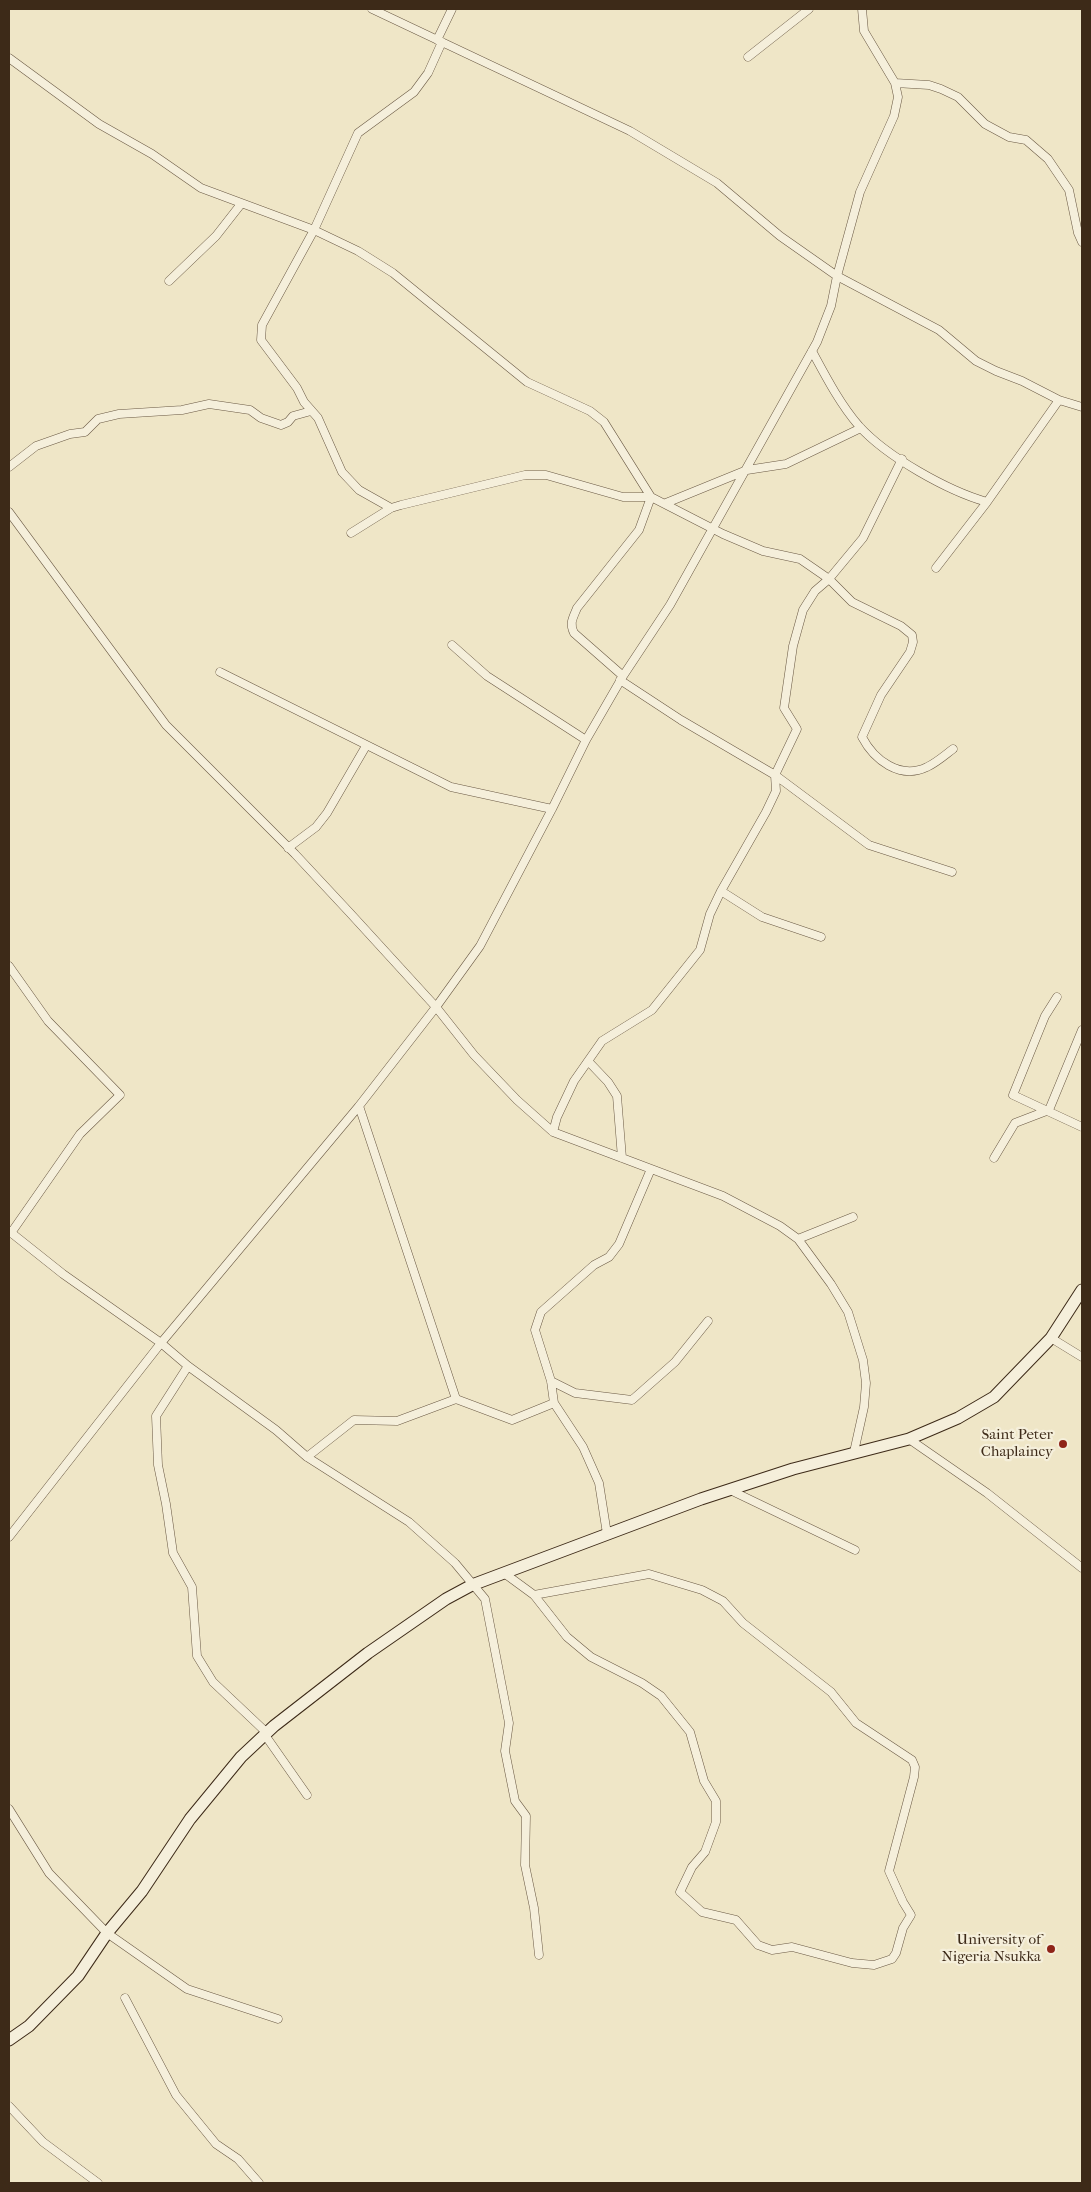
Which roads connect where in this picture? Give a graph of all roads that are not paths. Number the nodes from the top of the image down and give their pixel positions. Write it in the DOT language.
graph roads {
  1 [pos="372,9"];
  2 [pos="452,9"];
  3 [pos="809,9"];
  4 [pos="862,9"];
  5 [pos="440,41"];
  6 [pos="748,57"];
  7 [pos="9,58"];
  8 [pos="895,83"];
  9 [pos="241,204"];
  10 [pos="314,230"];
  11 [pos="1082,242"];
  12 [pos="836,276"];
  13 [pos="169,280"];
  14 [pos="812,351"];
  15 [pos="1059,400"];
  16 [pos="1082,407"];
  17 [pos="311,411"];
  18 [pos="861,428"];
  19 [pos="902,459"];
  20 [pos="9,467"];
  21 [pos="747,470"];
  22 [pos="651,497"];
  23 [pos="987,502"];
  24 [pos="666,503"];
  25 [pos="391,508"];
  26 [pos="9,512"];
  27 [pos="713,528"];
  28 [pos="351,533"];
  29 [pos="936,568"];
  30 [pos="829,579"];
  31 [pos="452,645"];
  32 [pos="220,672"];
  33 [pos="621,678"];
  34 [pos="586,740"];
  35 [pos="366,746"];
  36 [pos="953,749"];
  37 [pos="775,774"];
  38 [pos="552,809"];
  39 [pos="288,848"];
  40 [pos="952,872"];
  41 [pos="721,891"];
  42 [pos="822,937"];
  43 [pos="9,966"];
  44 [pos="1056,997"];
  45 [pos="436,1007"];
  46 [pos="1082,1030"];
  47 [pos="588,1061"];
  48 [pos="359,1106"];
  49 [pos="1049,1110"];
  50 [pos="1082,1127"];
  51 [pos="552,1132"];
  52 [pos="622,1158"];
  53 [pos="994,1158"];
  54 [pos="651,1170"];
  55 [pos="853,1217"];
  56 [pos="10,1232"];
  57 [pos="798,1239"];
  58 [pos="1082,1290"];
  59 [pos="708,1321"];
  60 [pos="1051,1338"];
  61 [pos="161,1343"];
  62 [pos="1082,1357"];
  63 [pos="188,1366"];
  64 [pos="551,1381"];
  65 [pos="456,1399"];
  66 [pos="554,1403"];
  67 [pos="909,1439"];
  68 [pos="854,1452"];
  69 [pos="307,1457"];
  70 [pos="730,1490"];
  71 [pos="607,1534"];
  72 [pos="9,1537"];
  73 [pos="855,1550"];
  74 [pos="1082,1568"];
  75 [pos="504,1573"];
  76 [pos="472,1585"];
  77 [pos="534,1595"];
  78 [pos="267,1732"];
  79 [pos="307,1795"];
  80 [pos="9,1809"];
  81 [pos="107,1933"];
  82 [pos="539,1956"];
  83 [pos="125,1998"];
  84 [pos="278,2019"];
  85 [pos="9,2040"];
  86 [pos="9,2106"];
  87 [pos="98,2183"];
  88 [pos="258,2183"];
  1 -- 5 [label="street"];
  2 -- 5 [label="street"];
  3 -- 6 [label="street"];
  4 -- 8 [label="street"];
  5 -- 10 [label="street"];
  5 -- 12 [label="street"];
  7 -- 9 [label="street"];
  8 -- 11 [label="street"];
  8 -- 12 [label="street"];
  9 -- 10 [label="street"];
  9 -- 13 [label="street"];
  10 -- 17 [label="street"];
  10 -- 22 [label="street"];
  12 -- 14 [label="street"];
  12 -- 15 [label="street"];
  14 -- 18 [label="street"];
  14 -- 21 [label="street"];
  15 -- 16 [label="street"];
  15 -- 23 [label="street"];
  17 -- 20 [label="street"];
  17 -- 25 [label="street"];
  18 -- 19 [label="street"];
  18 -- 21 [label="street"];
  19 -- 23 [label="street"];
  19 -- 30 [label="street"];
  21 -- 24 [label="street"];
  21 -- 27 [label="street"];
  22 -- 24 [label="street"];
  22 -- 25 [label="street"];
  22 -- 33 [label="street"];
  23 -- 29 [label="street"];
  24 -- 27 [label="street"];
  25 -- 28 [label="street"];
  26 -- 39 [label="street"];
  27 -- 30 [label="street"];
  27 -- 33 [label="street"];
  30 -- 36 [label="street"];
  30 -- 37 [label="street"];
  31 -- 34 [label="street"];
  32 -- 35 [label="street"];
  33 -- 34 [label="street"];
  33 -- 37 [label="street"];
  34 -- 38 [label="street"];
  35 -- 38 [label="street"];
  35 -- 39 [label="street"];
  37 -- 40 [label="street"];
  37 -- 41 [label="street"];
  38 -- 45 [label="street"];
  39 -- 45 [label="street"];
  41 -- 42 [label="street"];
  41 -- 47 [label="street"];
  43 -- 56 [label="street"];
  44 -- 49 [label="street"];
  45 -- 48 [label="street"];
  45 -- 51 [label="street"];
  46 -- 49 [label="street"];
  47 -- 51 [label="street"];
  47 -- 52 [label="street"];
  48 -- 61 [label="street"];
  48 -- 65 [label="street"];
  49 -- 50 [label="street"];
  49 -- 53 [label="street"];
  51 -- 52 [label="street"];
  52 -- 54 [label="street"];
  54 -- 57 [label="street"];
  54 -- 64 [label="street"];
  55 -- 57 [label="street"];
  56 -- 61 [label="street"];
  57 -- 68 [label="street"];
  58 -- 60 [label="street"];
  59 -- 64 [label="street"];
  60 -- 62 [label="street"];
  60 -- 67 [label="street"];
  61 -- 63 [label="street"];
  61 -- 72 [label="street"];
  63 -- 69 [label="street"];
  63 -- 78 [label="street"];
  64 -- 66 [label="street"];
  65 -- 66 [label="street"];
  65 -- 69 [label="street"];
  66 -- 71 [label="street"];
  67 -- 68 [label="street"];
  67 -- 74 [label="street"];
  68 -- 70 [label="street"];
  69 -- 76 [label="street"];
  70 -- 71 [label="street"];
  70 -- 73 [label="street"];
  71 -- 75 [label="street"];
  75 -- 76 [label="street"];
  75 -- 77 [label="street"];
  76 -- 78 [label="street"];
  76 -- 82 [label="street"];
  77 -- 77 [label="street"];
  78 -- 79 [label="street"];
  78 -- 81 [label="street"];
  80 -- 81 [label="street"];
  81 -- 84 [label="street"];
  81 -- 85 [label="street"];
  83 -- 88 [label="street"];
  86 -- 87 [label="street"];
}
